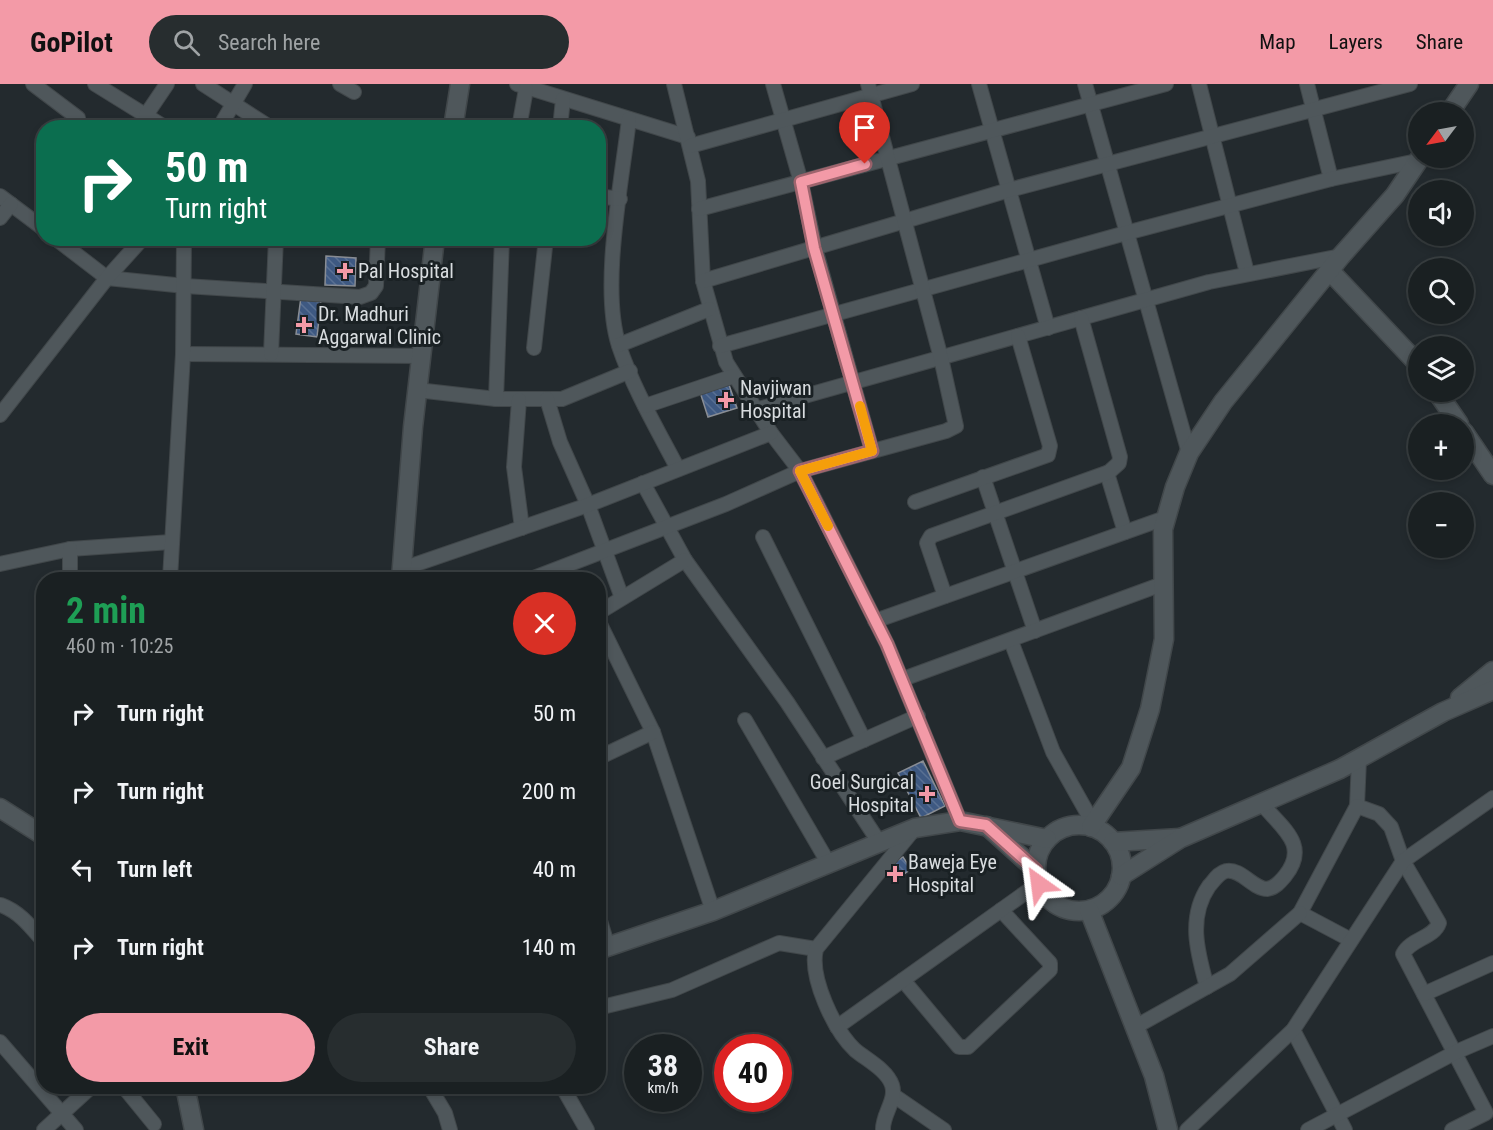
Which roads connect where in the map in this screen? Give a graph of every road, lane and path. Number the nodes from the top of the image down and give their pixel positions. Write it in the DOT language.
graph roads {
  1 [pos="33,84"];
  2 [pos="95,84"];
  3 [pos="167,84"];
  4 [pos="203,84"];
  5 [pos="245,84"];
  6 [pos="339,84"];
  7 [pos="460,84"];
  8 [pos="674,84"];
  9 [pos="773,84"];
  10 [pos="912,84"];
  11 [pos="979,84"];
  12 [pos="1085,84"];
  13 [pos="1166,84"];
  14 [pos="1199,84"];
  15 [pos="1307,84"];
  16 [pos="1410,84"];
  17 [pos="1469,84"];
  18 [pos="521,86"];
  19 [pos="869,90"];
  20 [pos="354,92"];
  21 [pos="563,99"];
  22 [pos="1457,102"];
  23 [pos="1090,103"];
  24 [pos="233,104"];
  25 [pos="1313,109"];
  26 [pos="146,115"];
  27 [pos="78,118"];
  28 [pos="629,119"];
  29 [pos="782,119"];
  30 [pos="154,120"];
  31 [pos="224,120"];
  32 [pos="258,120"];
  33 [pos="454,120"];
  34 [pos="519,120"];
  35 [pos="561,120"];
  36 [pos="992,129"];
  37 [pos="1211,136"];
  38 [pos="689,141"];
  39 [pos="887,158"];
  40 [pos="1408,162"];
  41 [pos="1107,164"];
  42 [pos="1414,168"];
  43 [pos="1331,179"];
  44 [pos="801,182"];
  45 [pos="1009,190"];
  46 [pos="606,197"];
  47 [pos="620,199"];
  48 [pos="5,200"];
  49 [pos="1230,206"];
  50 [pos="699,209"];
  51 [pos="0,218"];
  52 [pos="906,222"];
  53 [pos="36,223"];
  54 [pos="1126,233"];
  55 [pos="65,246"];
  56 [pos="136,246"];
  57 [pos="184,246"];
  58 [pos="276,246"];
  59 [pos="378,246"];
  60 [pos="434,246"];
  61 [pos="502,246"];
  62 [pos="545,246"];
  63 [pos="814,248"];
  64 [pos="1341,256"];
  65 [pos="1029,260"];
  66 [pos="1330,271"];
  67 [pos="1247,273"];
  68 [pos="107,278"];
  69 [pos="703,281"];
  70 [pos="185,286"];
  71 [pos="273,290"];
  72 [pos="922,291"];
  73 [pos="1145,300"];
  74 [pos="709,309"];
  75 [pos="835,314"];
  76 [pos="1081,318"];
  77 [pos="1048,328"];
  78 [pos="1018,336"];
  79 [pos="619,345"];
  80 [pos="720,346"];
  81 [pos="534,348"];
  82 [pos="1408,353"];
  83 [pos="183,354"];
  84 [pos="270,354"];
  85 [pos="421,356"];
  86 [pos="941,358"];
  87 [pos="630,371"];
  88 [pos="734,376"];
  89 [pos="854,382"];
  90 [pos="417,390"];
  91 [pos="496,399"];
  92 [pos="547,399"];
  93 [pos="519,400"];
  94 [pos="645,406"];
  95 [pos="755,410"];
  96 [pos="0,415"];
  97 [pos="771,433"];
  98 [pos="1474,447"];
  99 [pos="872,451"];
  100 [pos="1189,453"];
  101 [pos="678,469"];
  102 [pos="800,471"];
  103 [pos="1107,473"];
  104 [pos="1493,475"];
  105 [pos="983,477"];
  106 [pos="644,483"];
  107 [pos="915,502"];
  108 [pos="588,505"];
  109 [pos="994,511"];
  110 [pos="1165,518"];
  111 [pos="665,527"];
  112 [pos="522,528"];
  113 [pos="1125,532"];
  114 [pos="763,537"];
  115 [pos="171,542"];
  116 [pos="70,549"];
  117 [pos="604,551"];
  118 [pos="685,560"];
  119 [pos="0,564"];
  120 [pos="1014,571"];
  121 [pos="70,572"];
  122 [pos="170,572"];
  123 [pos="402,572"];
  124 [pos="407,572"];
  125 [pos="549,572"];
  126 [pos="1165,583"];
  127 [pos="945,596"];
  128 [pos="622,598"];
  129 [pos="606,608"];
  130 [pos="875,621"];
  131 [pos="1035,632"];
  132 [pos="606,636"];
  133 [pos="1011,641"];
  134 [pos="1493,671"];
  135 [pos="903,679"];
  136 [pos="1493,690"];
  137 [pos="1443,712"];
  138 [pos="918,716"];
  139 [pos="745,720"];
  140 [pos="653,732"];
  141 [pos="864,740"];
  142 [pos="606,754"];
  143 [pos="823,758"];
  144 [pos="1359,759"];
  145 [pos="1493,798"];
  146 [pos="1262,804"];
  147 [pos="1357,806"];
  148 [pos="0,808"];
  149 [pos="960,821"];
  150 [pos="986,825"];
  151 [pos="1092,825"];
  152 [pos="915,828"];
  153 [pos="36,831"];
  154 [pos="1181,838"];
  155 [pos="1047,839"];
  156 [pos="879,842"];
  157 [pos="1113,842"];
  158 [pos="1403,861"];
  159 [pos="829,864"];
  160 [pos="1121,876"];
  161 [pos="1037,877"];
  162 [pos="1,905"];
  163 [pos="1001,910"];
  164 [pos="1089,910"];
  165 [pos="713,911"];
  166 [pos="1300,913"];
  167 [pos="36,933"];
  168 [pos="1351,940"];
  169 [pos="606,947"];
  170 [pos="816,949"];
  171 [pos="1493,963"];
  172 [pos="903,980"];
  173 [pos="1207,987"];
  174 [pos="1424,994"];
  175 [pos="606,1006"];
  176 [pos="837,1027"];
  177 [pos="1135,1027"];
  178 [pos="1293,1030"];
  179 [pos="1493,1036"];
  180 [pos="0,1042"];
  181 [pos="1456,1052"];
  182 [pos="36,1085"];
  183 [pos="44,1094"];
  184 [pos="83,1094"];
  185 [pos="130,1094"];
  186 [pos="187,1094"];
  187 [pos="434,1094"];
  188 [pos="566,1094"];
  189 [pos="893,1095"];
  190 [pos="1489,1112"];
  191 [pos="60,1113"];
  192 [pos="1338,1115"];
  193 [pos="154,1124"];
  194 [pos="44,1130"];
  195 [pos="76,1130"];
  196 [pos="194,1130"];
  197 [pos="450,1130"];
  198 [pos="587,1130"];
  199 [pos="882,1130"];
  200 [pos="945,1130"];
  201 [pos="1168,1130"];
  202 [pos="1187,1130"];
  203 [pos="1308,1130"];
  204 [pos="1345,1130"];
  205 [pos="1452,1130"];
  1 -- 27 [label="street"];
  2 -- 26 [label="street"];
  3 -- 26 [label="street"];
  4 -- 24 [label="street"];
  5 -- 24 [label="street"];
  6 -- 20 [label="street"];
  7 -- 33 [label="street"];
  8 -- 38 [label="street"];
  9 -- 29 [label="street"];
  10 -- 19 [label="street"];
  11 -- 36 [label="street"];
  12 -- 23 [label="street"];
  13 -- 23 [label="street"];
  14 -- 37 [label="street"];
  15 -- 25 [label="street"];
  16 -- 25 [label="street"];
  17 -- 22 [label="street"];
  18 -- 21 [label="street"];
  18 -- 34 [label="street"];
  19 -- 29 [label="street"];
  19 -- 39 [label="street"];
  21 -- 28 [label="street"];
  21 -- 35 [label="street"];
  23 -- 36 [label="street"];
  23 -- 41 [label="street"];
  24 -- 31 [label="street"];
  24 -- 32 [label="street"];
  25 -- 37 [label="street"];
  25 -- 43 [label="street"];
  26 -- 30 [label="street"];
  28 -- 38 [label="street"];
  28 -- 47 [label="street"];
  29 -- 38 [label="street"];
  29 -- 44 [label="street"];
  36 -- 39 [label="street"];
  36 -- 45 [label="street"];
  37 -- 41 [label="street"];
  37 -- 49 [label="street"];
  38 -- 50 [label="street"];
  39 -- 44 [label="street"];
  39 -- 52 [label="street"];
  40 -- 43 [label="street"];
  41 -- 45 [label="street"];
  41 -- 54 [label="street"];
  42 -- 64 [label="street"];
  43 -- 49 [label="street"];
  44 -- 50 [label="street"];
  44 -- 63 [label="street"];
  45 -- 52 [label="street"];
  45 -- 65 [label="street"];
  46 -- 47 [label="street"];
  47 -- 79 [label="street"];
  48 -- 51 [label="street"];
  48 -- 53 [label="street"];
  49 -- 54 [label="street"];
  49 -- 67 [label="street"];
  50 -- 69 [label="street"];
  52 -- 63 [label="street"];
  52 -- 72 [label="street"];
  54 -- 65 [label="street"];
  54 -- 73 [label="street"];
  55 -- 68 [label="street"];
  56 -- 68 [label="street"];
  57 -- 70 [label="street"];
  58 -- 71 [label="street"];
  59 -- 71 [label="street"];
  60 -- 85 [label="street"];
  61 -- 91 [label="street"];
  62 -- 81 [label="street"];
  63 -- 69 [label="street"];
  63 -- 75 [label="street"];
  64 -- 66 [label="street"];
  64 -- 67 [label="street"];
  65 -- 72 [label="street"];
  65 -- 77 [label="street"];
  66 -- 82 [label="street"];
  66 -- 100 [label="street"];
  67 -- 73 [label="street"];
  68 -- 70 [label="street"];
  68 -- 96 [label="street"];
  69 -- 74 [label="street"];
  70 -- 71 [label="street"];
  70 -- 83 [label="street"];
  71 -- 84 [label="street"];
  72 -- 75 [label="street"];
  72 -- 86 [label="street"];
  73 -- 76 [label="street"];
  73 -- 100 [label="street"];
  74 -- 79 [label="street"];
  74 -- 80 [label="street"];
  75 -- 80 [label="street"];
  75 -- 89 [label="street"];
  76 -- 77 [label="street"];
  76 -- 103 [label="street"];
  77 -- 78 [label="street"];
  78 -- 86 [label="street"];
  78 -- 105 [label="street"];
  79 -- 87 [label="street"];
  80 -- 88 [label="street"];
  83 -- 84 [label="street"];
  83 -- 115 [label="street"];
  84 -- 85 [label="street"];
  85 -- 90 [label="street"];
  86 -- 89 [label="street"];
  86 -- 99 [label="street"];
  87 -- 92 [label="street"];
  87 -- 94 [label="street"];
  88 -- 94 [label="street"];
  88 -- 95 [label="street"];
  89 -- 95 [label="street"];
  89 -- 99 [label="street"];
  90 -- 91 [label="street"];
  90 -- 123 [label="street"];
  91 -- 93 [label="street"];
  92 -- 93 [label="street"];
  92 -- 108 [label="street"];
  93 -- 112 [label="street"];
  94 -- 101 [label="street"];
  95 -- 97 [label="street"];
  97 -- 101 [label="street"];
  97 -- 102 [label="street"];
  98 -- 104 [label="street"];
  99 -- 102 [label="street"];
  100 -- 110 [label="street"];
  101 -- 106 [label="street"];
  102 -- 111 [label="street"];
  102 -- 130 [label="street"];
  103 -- 109 [label="street"];
  103 -- 113 [label="street"];
  105 -- 107 [label="street"];
  105 -- 109 [label="street"];
  106 -- 108 [label="street"];
  106 -- 111 [label="street"];
  108 -- 112 [label="street"];
  108 -- 117 [label="street"];
  109 -- 120 [label="street"];
  109 -- 127 [label="street"];
  110 -- 113 [label="street"];
  110 -- 126 [label="street"];
  111 -- 117 [label="street"];
  111 -- 118 [label="street"];
  112 -- 124 [label="street"];
  113 -- 120 [label="street"];
  114 -- 141 [label="street"];
  115 -- 116 [label="street"];
  115 -- 122 [label="street"];
  116 -- 119 [label="street"];
  116 -- 121 [label="street"];
  117 -- 125 [label="street"];
  117 -- 128 [label="street"];
  118 -- 128 [label="street"];
  118 -- 143 [label="street"];
  120 -- 127 [label="street"];
  120 -- 131 [label="street"];
  126 -- 131 [label="street"];
  126 -- 151 [label="street"];
  127 -- 130 [label="street"];
  128 -- 129 [label="street"];
  130 -- 135 [label="street"];
  131 -- 133 [label="street"];
  132 -- 140 [label="street"];
  133 -- 135 [label="street"];
  133 -- 151 [label="street"];
  134 -- 137 [label="street"];
  135 -- 138 [label="street"];
  136 -- 137 [label="street"];
  137 -- 144 [label="street"];
  138 -- 141 [label="street"];
  138 -- 149 [label="street"];
  139 -- 159 [label="street"];
  140 -- 142 [label="street"];
  140 -- 165 [label="street"];
  141 -- 143 [label="street"];
  143 -- 156 [label="street"];
  144 -- 146 [label="street"];
  144 -- 147 [label="street"];
  145 -- 158 [label="street"];
  146 -- 154 [label="street"];
  146 -- 173 [label="street"];
  147 -- 158 [label="street"];
  147 -- 166 [label="street"];
  148 -- 153 [label="street"];
  149 -- 150 [label="street"];
  149 -- 152 [label="street"];
  150 -- 155 [label="street"];
  150 -- 161 [label="street"];
  151 -- 155 [label="street"];
  151 -- 157 [label="street"];
  152 -- 156 [label="street"];
  152 -- 170 [label="street"];
  154 -- 157 [label="street"];
  154 -- 160 [label="street"];
  155 -- 161 [label="street"];
  156 -- 159 [label="street"];
  157 -- 160 [label="street"];
  158 -- 168 [label="street"];
  158 -- 174 [label="street"];
  159 -- 165 [label="street"];
  160 -- 164 [label="street"];
  161 -- 163 [label="street"];
  161 -- 164 [label="street"];
  162 -- 167 [label="street"];
  163 -- 172 [label="street"];
  163 -- 172 [label="street"];
  164 -- 177 [label="street"];
  165 -- 169 [label="street"];
  166 -- 168 [label="street"];
  166 -- 173 [label="street"];
  168 -- 178 [label="street"];
  170 -- 175 [label="street"];
  170 -- 176 [label="street"];
  171 -- 174 [label="street"];
  172 -- 176 [label="street"];
  173 -- 177 [label="street"];
  174 -- 181 [label="street"];
  176 -- 189 [label="street"];
  177 -- 201 [label="street"];
  178 -- 192 [label="street"];
  178 -- 202 [label="street"];
  179 -- 181 [label="street"];
  180 -- 182 [label="street"];
  181 -- 190 [label="street"];
  181 -- 192 [label="street"];
  183 -- 191 [label="street"];
  184 -- 191 [label="street"];
  185 -- 193 [label="street"];
  186 -- 196 [label="street"];
  187 -- 197 [label="street"];
  188 -- 198 [label="street"];
  189 -- 199 [label="street"];
  189 -- 200 [label="street"];
  190 -- 205 [label="street"];
  191 -- 194 [label="street"];
  191 -- 195 [label="street"];
  192 -- 203 [label="street"];
  192 -- 204 [label="street"];
}
